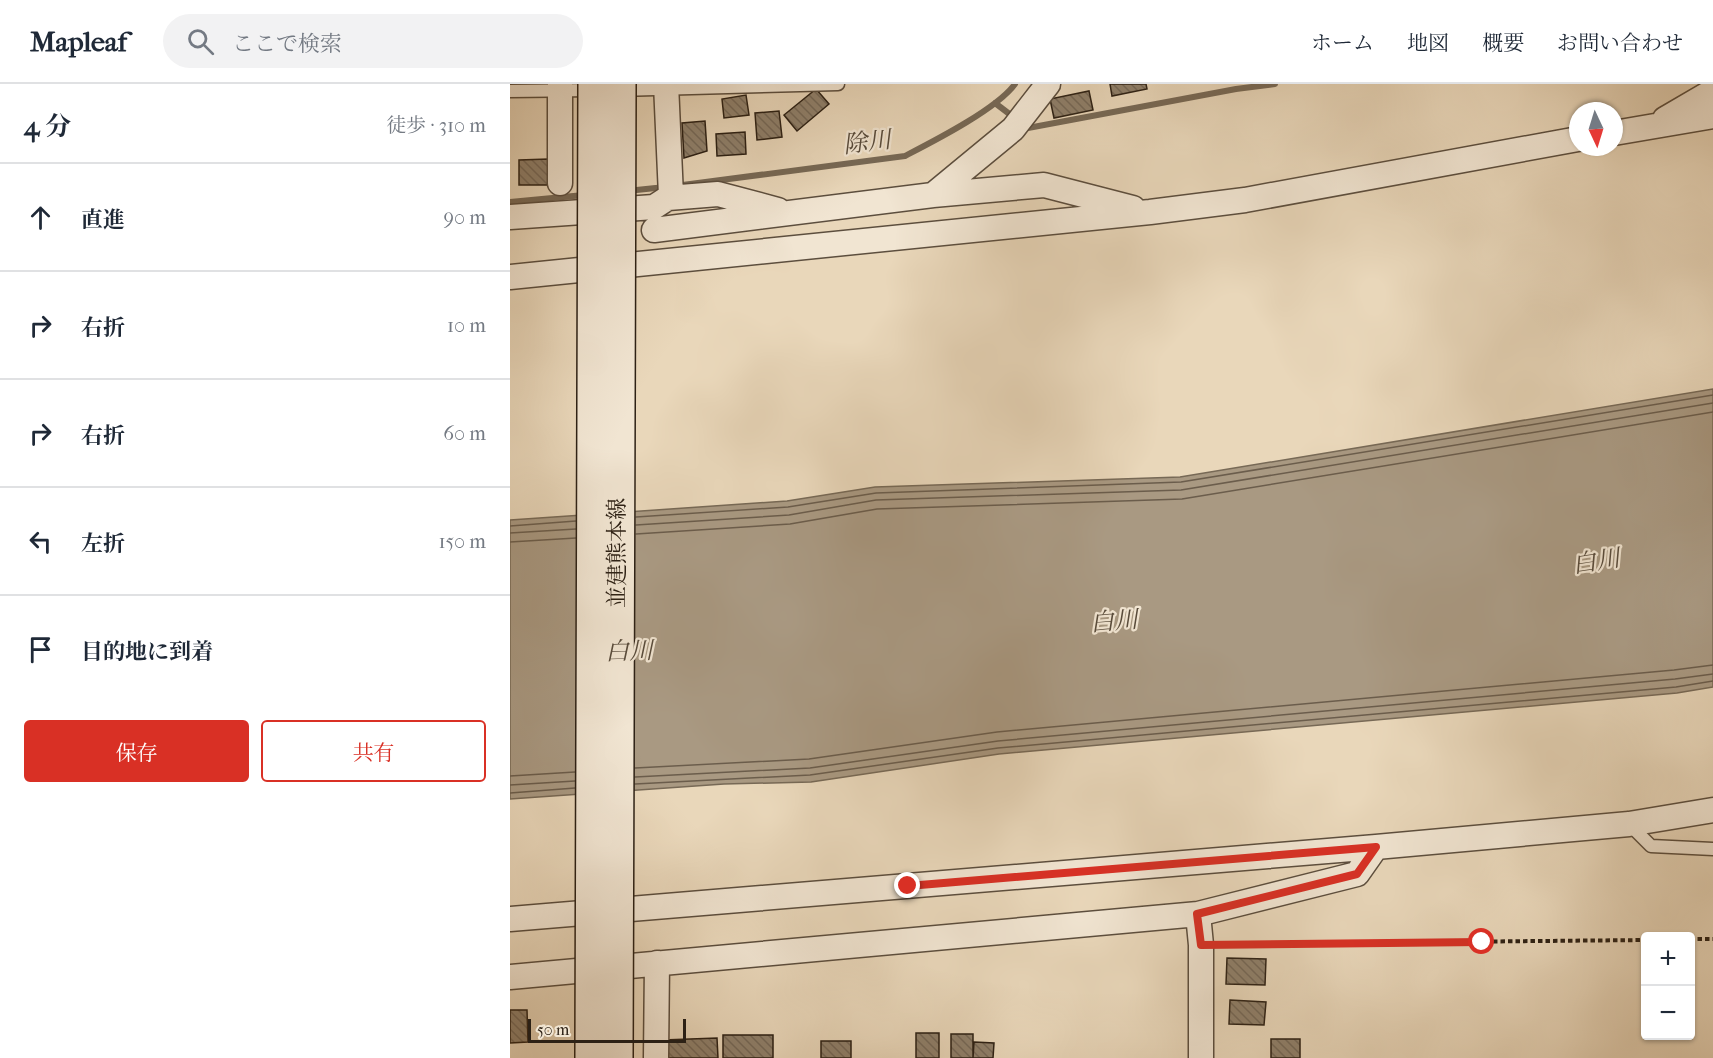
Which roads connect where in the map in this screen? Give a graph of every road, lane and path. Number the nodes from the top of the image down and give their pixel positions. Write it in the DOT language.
graph roads {
  1 [pos="595,84"];
  2 [pos="619,84"];
  3 [pos="838,84"];
  4 [pos="1048,84"];
  5 [pos="560,87"];
  6 [pos="666,87"];
  7 [pos="510,91"];
  8 [pos="1713,91"];
  9 [pos="1713,116"];
  10 [pos="1652,126"];
  11 [pos="1623,131"];
  12 [pos="1569,141"];
  13 [pos="560,183"];
  14 [pos="933,195"];
  15 [pos="668,198"];
  16 [pos="1150,212"];
  17 [pos="789,213"];
  18 [pos="510,217"];
  19 [pos="654,230"];
  20 [pos="510,277"];
  21 [pos="1713,810"];
  22 [pos="1629,824"];
  23 [pos="1376,847"];
  24 [pos="1713,849"];
  25 [pos="1197,914"];
  26 [pos="510,920"];
  27 [pos="1695,939"];
  28 [pos="1713,939"];
  29 [pos="1641,940"];
  30 [pos="1201,945"];
  31 [pos="657,963"];
  32 [pos="510,965"];
  33 [pos="550,973"];
  34 [pos="510,976"];
  35 [pos="592,1058"];
  36 [pos="616,1058"];
  37 [pos="656,1058"];
  38 [pos="1201,1058"];
  1 -- 35 [label="main road, 並建熊本線, bridge"];
  2 -- 36 [label="main road, 並建熊本線, bridge"];
  3 -- 6 [label="lane"];
  4 -- 14 [label="street"];
  5 -- 6 [label="lane"];
  5 -- 7 [label="lane"];
  5 -- 13 [label="street"];
  6 -- 15 [label="street"];
  8 -- 10 [label="street"];
  9 -- 10 [label="street"];
  10 -- 11 [label="street"];
  12 -- 16 [label="street"];
  14 -- 16 [label="street"];
  14 -- 17 [label="street"];
  15 -- 17 [label="street"];
  15 -- 18 [label="street"];
  16 -- 20 [label="street"];
  17 -- 19 [label="street"];
  21 -- 22 [label="street"];
  22 -- 23 [label="street"];
  22 -- 24 [label="lane"];
  23 -- 25 [label="street"];
  23 -- 26 [label="street"];
  25 -- 30 [label="street"];
  25 -- 31 [label="street"];
  27 -- 28 [label="path"];
  29 -- 30 [label="path"];
  30 -- 38 [label="street"];
  31 -- 33 [label="street"];
  31 -- 37 [label="street"];
  32 -- 33 [label="street"];
  33 -- 34 [label="street"];
}
